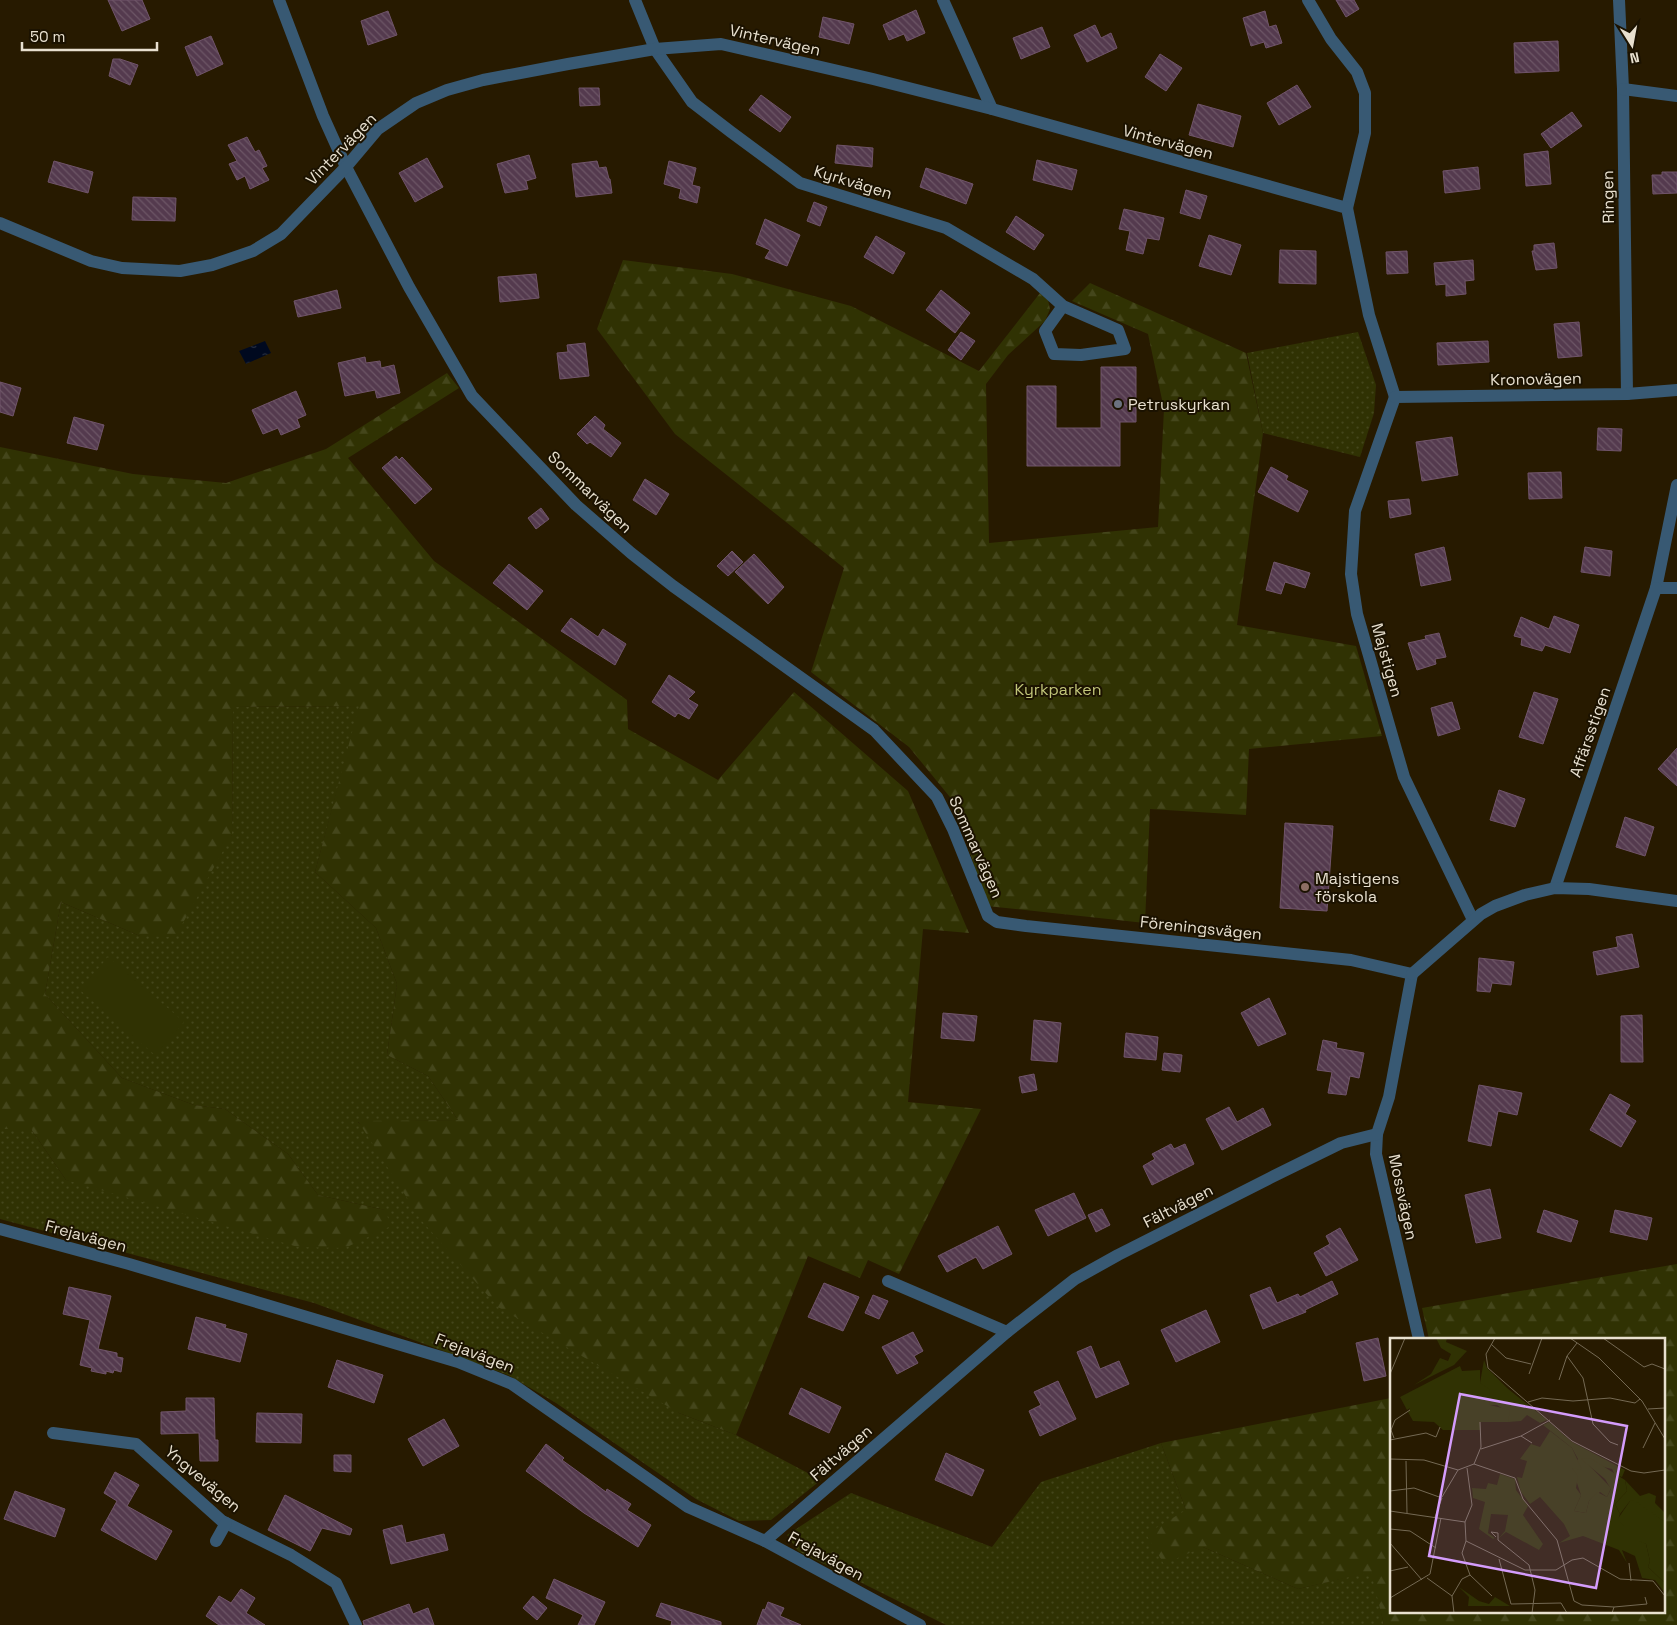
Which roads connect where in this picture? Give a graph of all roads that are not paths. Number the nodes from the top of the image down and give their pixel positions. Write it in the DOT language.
graph roads {
  1 [pos="279,0"];
  2 [pos="636,0"];
  3 [pos="943,0"];
  4 [pos="1308,0"];
  5 [pos="1619,0"];
  6 [pos="655,49"];
  7 [pos="1623,89"];
  8 [pos="1677,96"];
  9 [pos="992,110"];
  10 [pos="346,167"];
  11 [pos="1347,208"];
  12 [pos="0,222"];
  13 [pos="1063,306"];
  14 [pos="1677,390"];
  15 [pos="1627,394"];
  16 [pos="1395,397"];
  17 [pos="1677,485"];
  18 [pos="1656,588"];
  19 [pos="1677,588"];
  20 [pos="1555,888"];
  21 [pos="1677,901"];
  22 [pos="988,916"];
  23 [pos="1473,920"];
  24 [pos="1412,974"];
  25 [pos="1377,1134"];
  26 [pos="0,1229"];
  27 [pos="888,1281"];
  28 [pos="1007,1332"];
  29 [pos="1419,1338"];
  30 [pos="53,1433"];
  31 [pos="226,1523"];
  32 [pos="765,1540"];
  33 [pos="216,1541"];
  34 [pos="356,1625"];
  35 [pos="920,1625"];
  1 -- 10 [label="street, Sommarvägen"];
  2 -- 6 [label="street, Kyrkvägen"];
  3 -- 9 [label="street"];
  4 -- 11 [label="street"];
  5 -- 7 [label="street, Ringen"];
  6 -- 9 [label="street, Vintervägen"];
  6 -- 10 [label="street, Vintervägen"];
  6 -- 13 [label="street, Kyrkvägen"];
  7 -- 8 [label="street"];
  7 -- 15 [label="street, Ringen"];
  9 -- 11 [label="street, Vintervägen"];
  10 -- 12 [label="street, Vintervägen"];
  10 -- 22 [label="street, Sommarvägen"];
  11 -- 16 [label="street"];
  13 -- 13 [label="street, Kyrkvägen"];
  14 -- 15 [label="street, Kronovägen"];
  15 -- 16 [label="street, Kronovägen"];
  16 -- 23 [label="street, Majstigen"];
  17 -- 18 [label="street"];
  18 -- 19 [label="street"];
  18 -- 20 [label="street, Affärsstigen"];
  20 -- 21 [label="street"];
  20 -- 23 [label="street"];
  22 -- 24 [label="street, Föreningsvägen"];
  23 -- 24 [label="street"];
  24 -- 25 [label="street, Mossvägen"];
  25 -- 28 [label="street, Fältvägen"];
  25 -- 29 [label="street, Mossvägen"];
  26 -- 32 [label="street, Frejavägen"];
  27 -- 28 [label="street"];
  28 -- 32 [label="street, Fältvägen"];
  30 -- 31 [label="street, Yngvevägen"];
  31 -- 33 [label="street"];
  31 -- 34 [label="street, Yngvevägen"];
  32 -- 35 [label="street, Frejavägen"];
}
